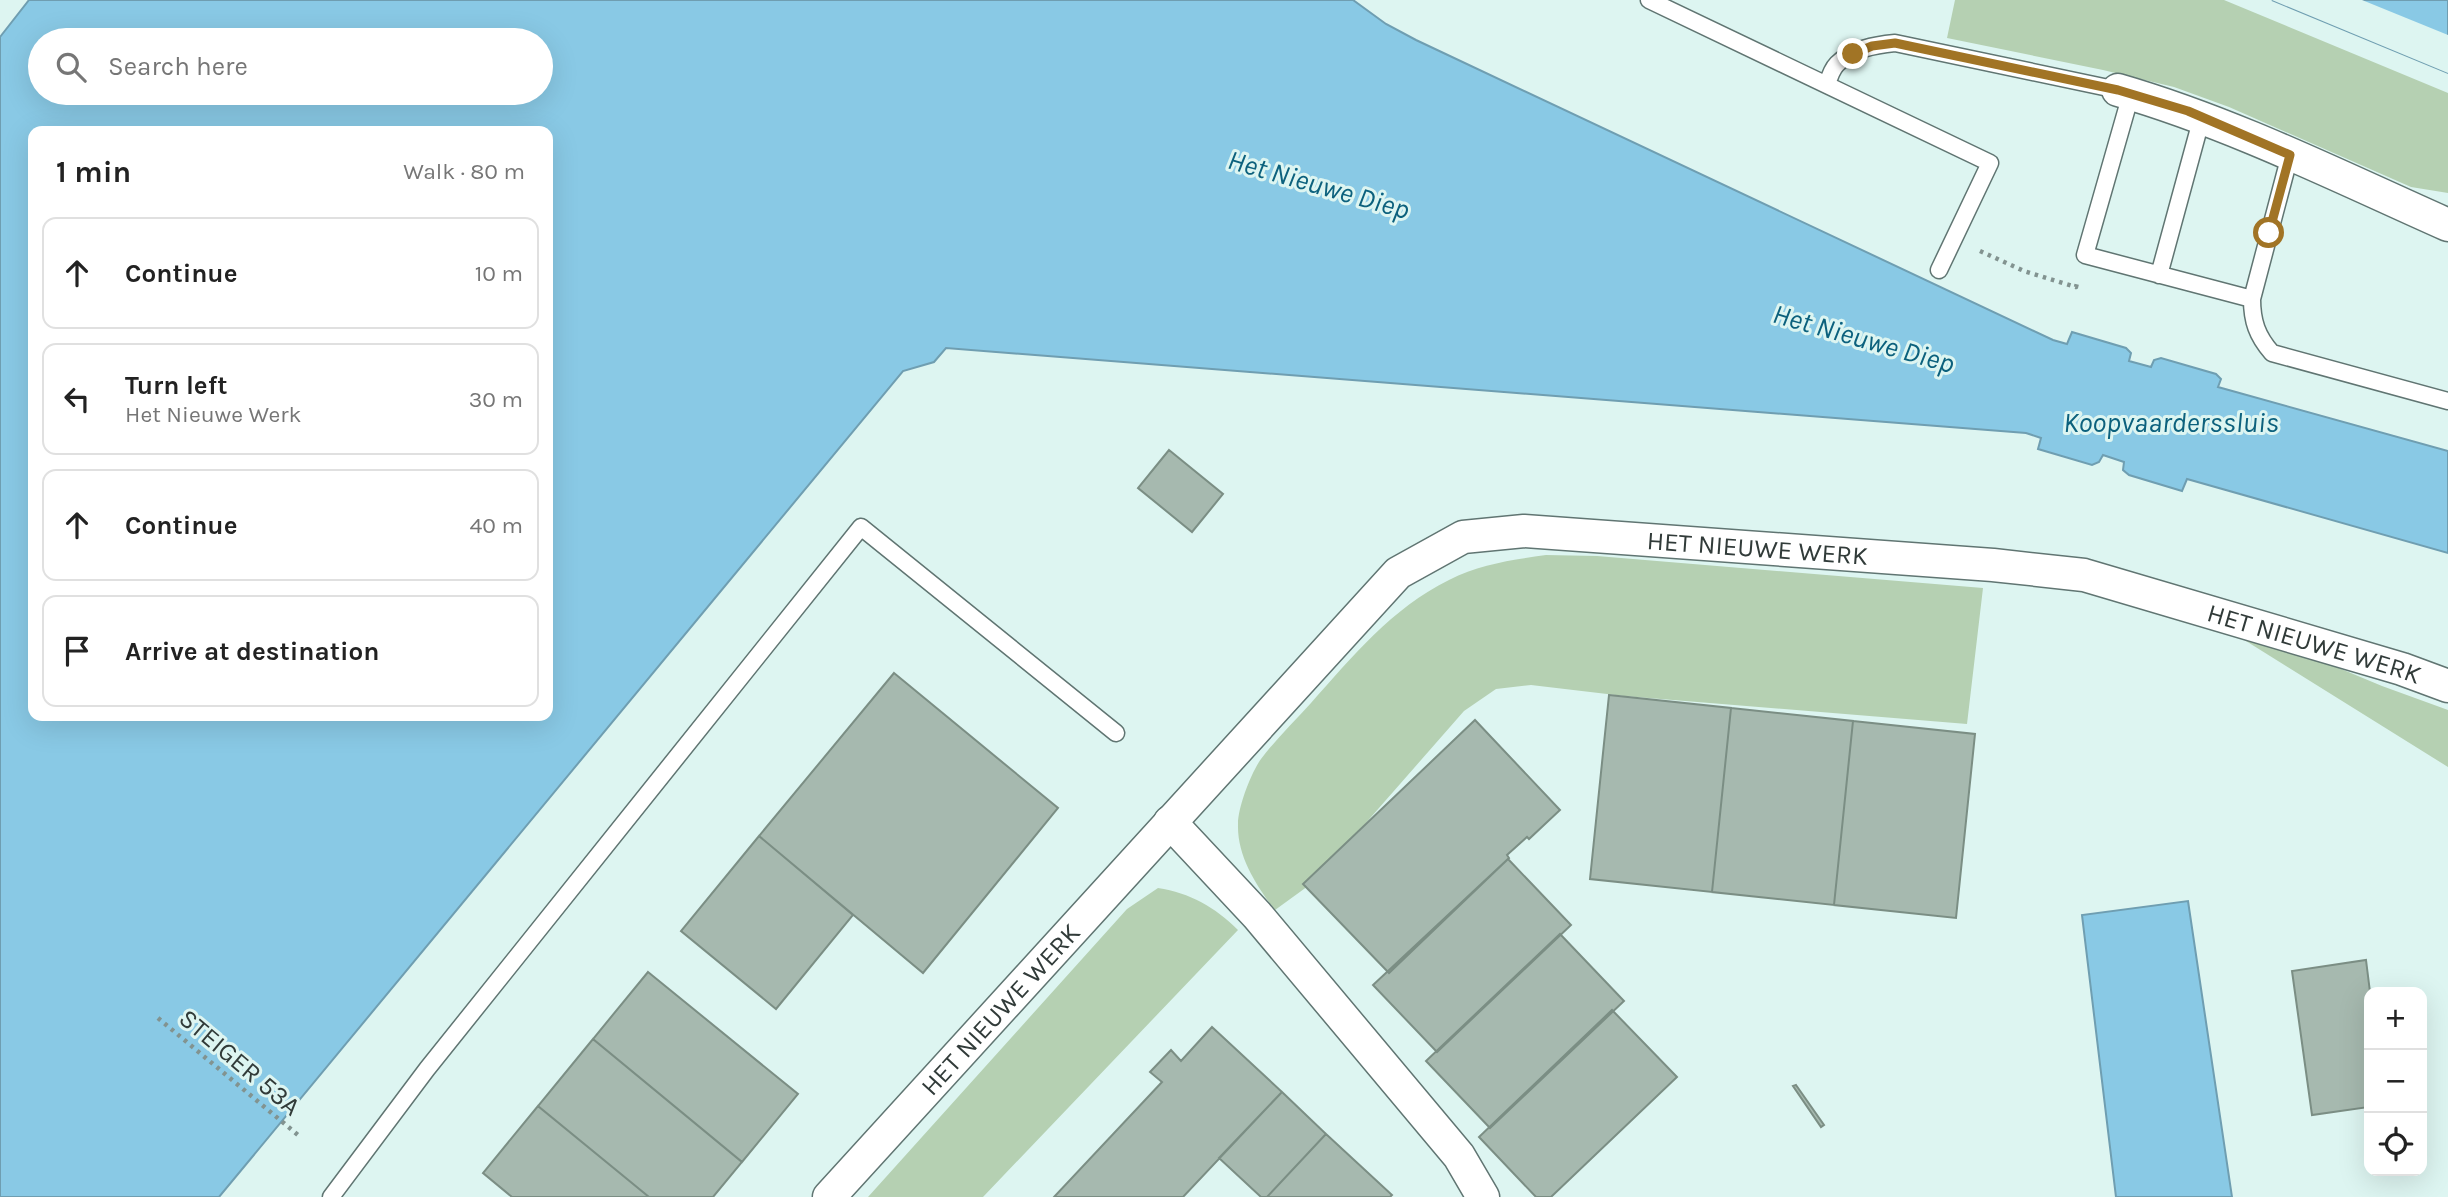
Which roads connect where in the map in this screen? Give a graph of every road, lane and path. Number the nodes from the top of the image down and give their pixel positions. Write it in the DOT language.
graph roads {
  1 [pos="1649,0"];
  2 [pos="1826,85"];
  3 [pos="2124,92"];
  4 [pos="2202,117"];
  5 [pos="2290,155"];
  6 [pos="2448,225"];
  7 [pos="1954,239"];
  8 [pos="1939,270"];
  9 [pos="2159,275"];
  10 [pos="2063,283"];
  11 [pos="2252,299"];
  12 [pos="2448,401"];
  13 [pos="2448,686"];
  14 [pos="1116,733"];
  15 [pos="1170,822"];
  16 [pos="158,1018"];
  17 [pos="298,1135"];
  18 [pos="331,1197"];
  19 [pos="830,1197"];
  20 [pos="1483,1197"];
  1 -- 2 [label="lane"];
  2 -- 3 [label="lane"];
  2 -- 7 [label="lane"];
  3 -- 4 [label="street"];
  3 -- 9 [label="lane"];
  4 -- 5 [label="street"];
  4 -- 9 [label="lane"];
  5 -- 6 [label="street"];
  5 -- 11 [label="lane"];
  7 -- 8 [label="lane"];
  7 -- 10 [label="path"];
  9 -- 11 [label="lane"];
  11 -- 12 [label="lane"];
  13 -- 15 [label="street, HET NIEUWE WERK"];
  14 -- 18 [label="lane"];
  15 -- 19 [label="street, HET NIEUWE WERK"];
  15 -- 20 [label="street"];
  16 -- 17 [label="path, STEIGER 53A"];
}
